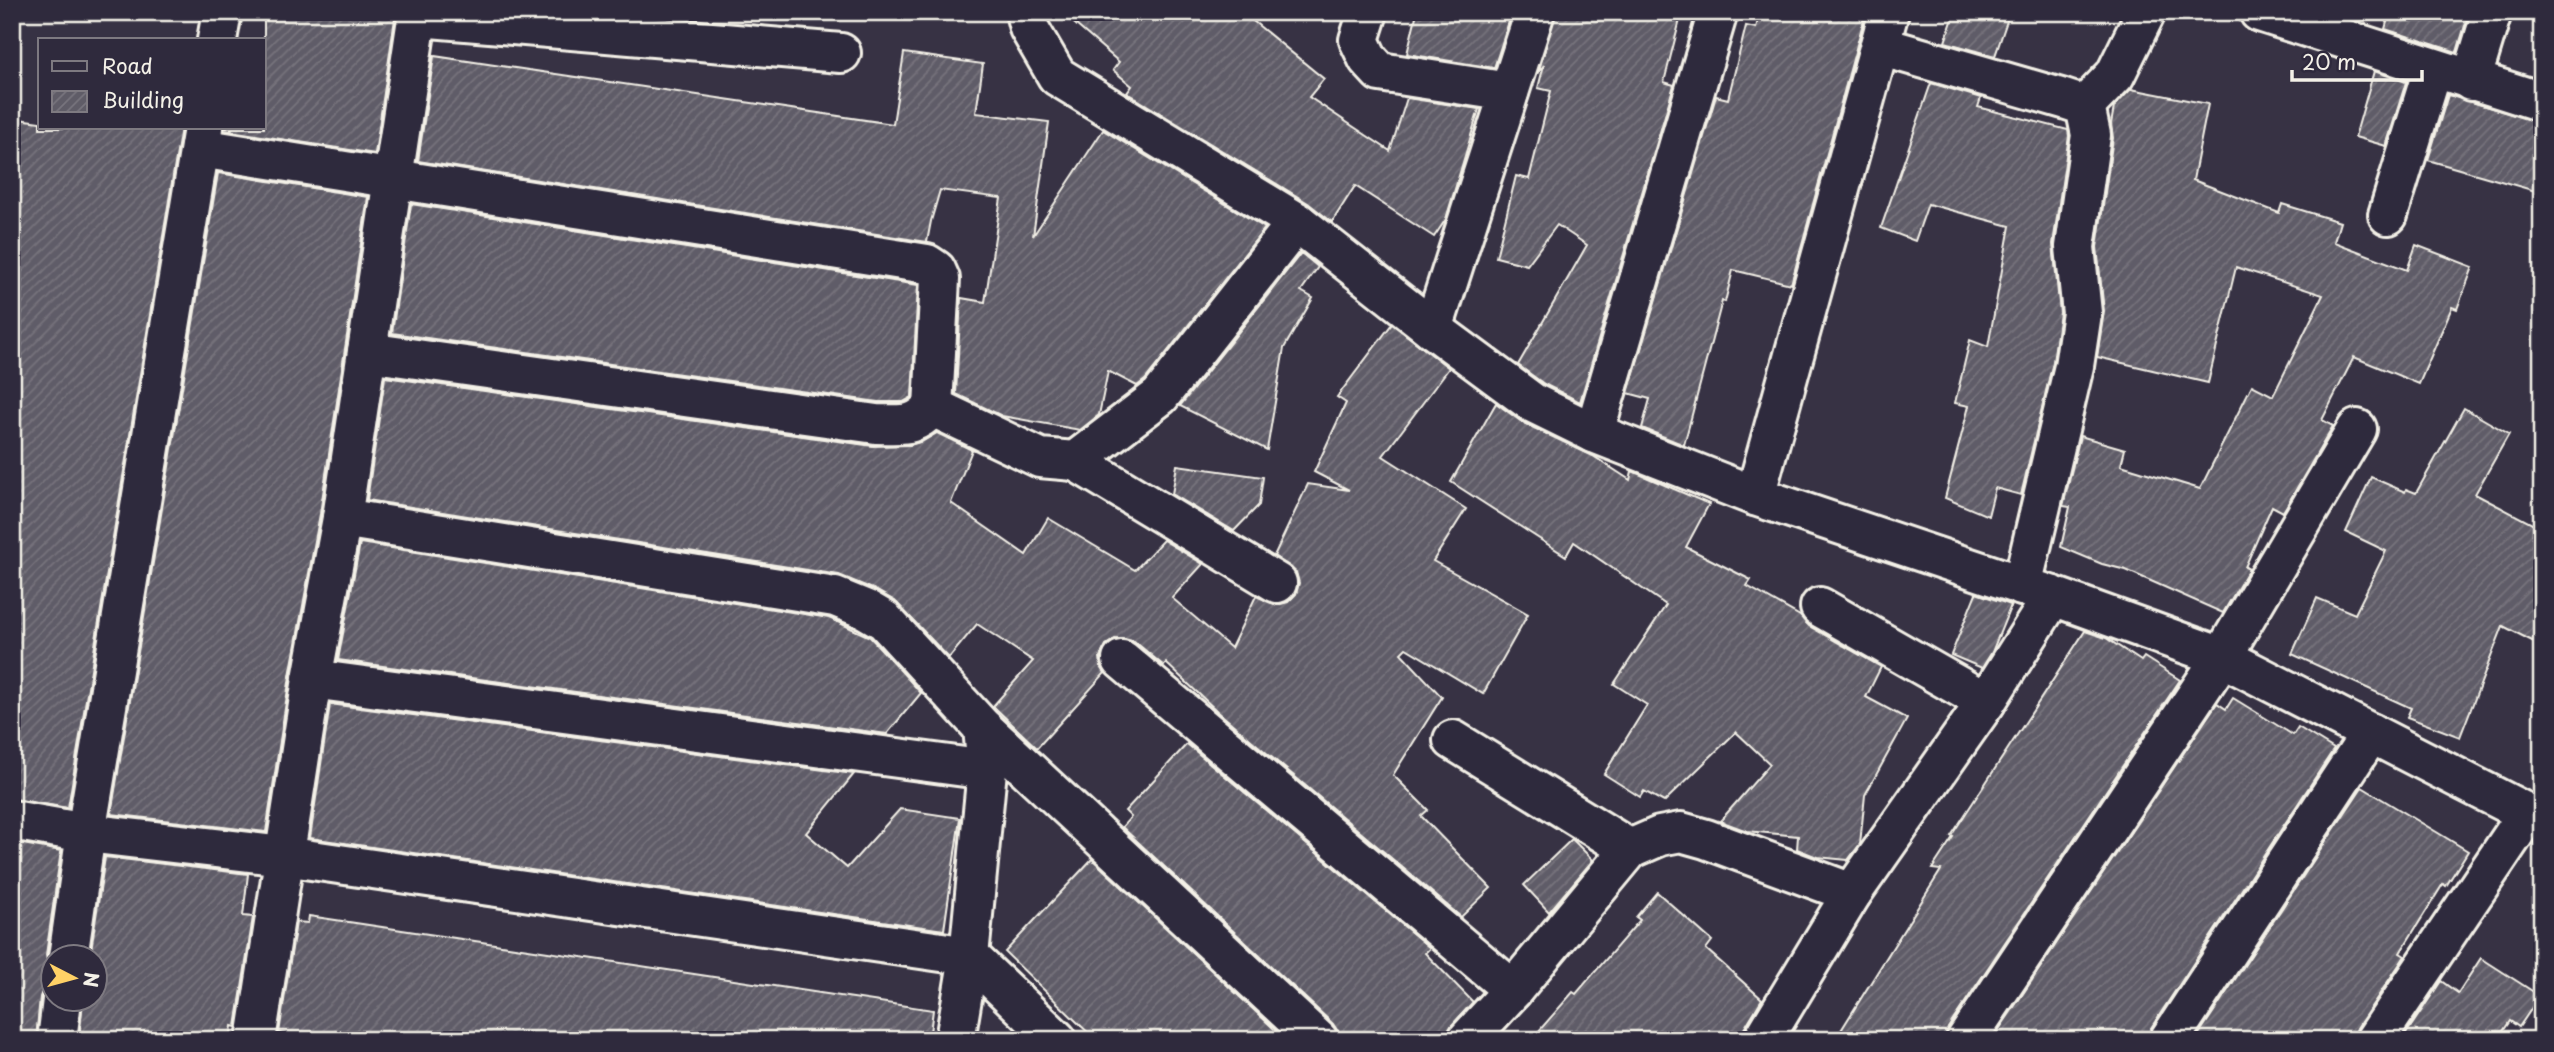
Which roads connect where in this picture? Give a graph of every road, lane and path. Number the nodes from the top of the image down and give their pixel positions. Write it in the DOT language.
graph roads {
  1 [pos="222,12"];
  2 [pos="1025,12"];
  3 [pos="1368,12"];
  4 [pos="1535,12"];
  5 [pos="1718,12"];
  6 [pos="2146,12"];
  7 [pos="2259,12"];
  8 [pos="2491,12"];
  9 [pos="418,15"];
  10 [pos="1884,29"];
  11 [pos="218,38"];
  12 [pos="841,53"];
  13 [pos="2433,69"];
  14 [pos="2471,81"];
  15 [pos="1509,92"];
  16 [pos="2542,102"];
  17 [pos="2085,106"];
  18 [pos="201,138"];
  19 [pos="393,180"];
  20 [pos="2388,215"];
  21 [pos="1297,222"];
  22 [pos="1433,329"];
  23 [pos="367,352"];
  24 [pos="933,407"];
  25 [pos="2357,429"];
  26 [pos="1594,433"];
  27 [pos="1075,461"];
  28 [pos="1755,496"];
  29 [pos="342,518"];
  30 [pos="1277,583"];
  31 [pos="2038,591"];
  32 [pos="1820,607"];
  33 [pos="2222,657"];
  34 [pos="1122,660"];
  35 [pos="312,679"];
  36 [pos="1986,702"];
  37 [pos="983,728"];
  38 [pos="2371,733"];
  39 [pos="1453,740"];
  40 [pos="987,770"];
  41 [pos="2535,817"];
  42 [pos="12,820"];
  43 [pos="86,833"];
  44 [pos="1630,849"];
  45 [pos="284,856"];
  46 [pos="1852,893"];
  47 [pos="70,944"];
  48 [pos="969,956"];
  49 [pos="1513,990"];
  50 [pos="60,1014"];
  51 [pos="57,1040"];
  52 [pos="256,1040"];
  53 [pos="955,1040"];
  54 [pos="1057,1040"];
  55 [pos="1318,1040"];
  56 [pos="1467,1040"];
  57 [pos="1763,1040"];
  58 [pos="1966,1040"];
  59 [pos="2169,1040"];
  60 [pos="2375,1040"];
  1 -- 11 [label="street"];
  2 -- 21 [label="street"];
  3 -- 15 [label="street"];
  4 -- 15 [label="street"];
  5 -- 26 [label="street"];
  6 -- 17 [label="street"];
  7 -- 13 [label="street"];
  8 -- 14 [label="street"];
  9 -- 12 [label="street"];
  9 -- 19 [label="street"];
  10 -- 17 [label="street"];
  10 -- 28 [label="street"];
  13 -- 14 [label="street"];
  13 -- 20 [label="street"];
  14 -- 16 [label="street"];
  15 -- 22 [label="street"];
  17 -- 31 [label="street"];
  18 -- 19 [label="street"];
  18 -- 43 [label="street"];
  19 -- 23 [label="street"];
  19 -- 24 [label="street"];
  21 -- 22 [label="street"];
  21 -- 27 [label="street"];
  22 -- 26 [label="street"];
  23 -- 24 [label="street"];
  23 -- 29 [label="street"];
  24 -- 27 [label="street"];
  25 -- 33 [label="street"];
  26 -- 28 [label="street"];
  27 -- 30 [label="street"];
  28 -- 31 [label="street"];
  29 -- 35 [label="street"];
  29 -- 37 [label="street"];
  31 -- 33 [label="street"];
  31 -- 36 [label="street"];
  32 -- 36 [label="street"];
  33 -- 38 [label="street"];
  33 -- 58 [label="street"];
  34 -- 49 [label="street"];
  35 -- 40 [label="street"];
  35 -- 45 [label="street"];
  36 -- 46 [label="street"];
  37 -- 40 [label="street"];
  37 -- 55 [label="street"];
  38 -- 41 [label="street"];
  38 -- 59 [label="street"];
  39 -- 44 [label="street"];
  40 -- 48 [label="street"];
  41 -- 60 [label="street"];
  42 -- 43 [label="street"];
  43 -- 45 [label="street"];
  43 -- 47 [label="street"];
  44 -- 46 [label="street"];
  44 -- 49 [label="street"];
  45 -- 48 [label="street"];
  45 -- 52 [label="street"];
  46 -- 57 [label="street"];
  48 -- 53 [label="street"];
  48 -- 54 [label="street"];
  49 -- 56 [label="street"];
  50 -- 51 [label="street"];
}
